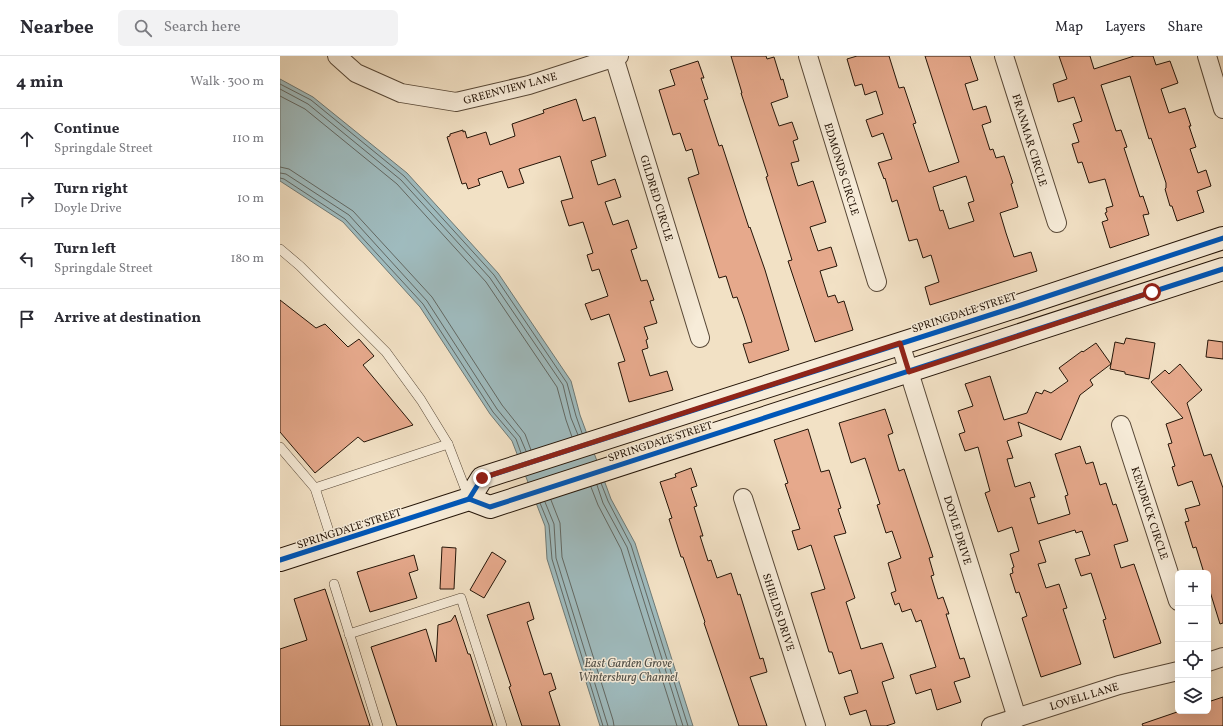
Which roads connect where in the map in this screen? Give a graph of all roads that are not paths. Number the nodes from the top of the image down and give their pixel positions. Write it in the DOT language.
graph roads {
  1 [pos="337,56"];
  2 [pos="808,56"];
  3 [pos="1004,56"];
  4 [pos="1207,56"];
  5 [pos="617,57"];
  6 [pos="1223,109"];
  7 [pos="1057,223"];
  8 [pos="1223,238"];
  9 [pos="280,249"];
  10 [pos="1223,269"];
  11 [pos="877,282"];
  12 [pos="700,338"];
  13 [pos="900,343"];
  14 [pos="909,372"];
  15 [pos="1121,425"];
  16 [pos="448,444"];
  17 [pos="281,450"];
  18 [pos="315,488"];
  19 [pos="743,498"];
  20 [pos="469,499"];
  21 [pos="333,544"];
  22 [pos="280,560"];
  23 [pos="334,584"];
  24 [pos="1175,592"];
  25 [pos="349,634"];
  26 [pos="1223,657"];
  27 [pos="1211,661"];
  28 [pos="1175,672"];
  29 [pos="1017,718"];
  30 [pos="378,726"];
  31 [pos="502,726"];
  32 [pos="816,726"];
  33 [pos="991,726"];
  1 -- 5 [label="street, GREENVIEW LANE"];
  2 -- 11 [label="street, EDMONDS CIRCLE"];
  3 -- 7 [label="street, FRANMAR CIRCLE"];
  4 -- 6 [label="street"];
  5 -- 12 [label="street, GILDRED CIRCLE"];
  8 -- 13 [label="main road, SPRINGDALE STREET"];
  9 -- 16 [label="lane"];
  10 -- 14 [label="main road, SPRINGDALE STREET"];
  13 -- 14 [label="street, DOYLE DRIVE"];
  13 -- 20 [label="main road, SPRINGDALE STREET"];
  14 -- 20 [label="main road, SPRINGDALE STREET"];
  14 -- 29 [label="street, DOYLE DRIVE"];
  15 -- 24 [label="street, KENDRICK CIRCLE"];
  16 -- 18 [label="lane"];
  16 -- 20 [label="lane"];
  17 -- 18 [label="lane"];
  18 -- 21 [label="lane"];
  19 -- 32 [label="street, SHIELDS DRIVE"];
  20 -- 21 [label="main road, SPRINGDALE STREET"];
  21 -- 22 [label="main road, SPRINGDALE STREET"];
  23 -- 25 [label="lane"];
  25 -- 30 [label="lane"];
  25 -- 31 [label="lane"];
  26 -- 27 [label="street"];
  28 -- 29 [label="street, LOVELL LANE"];
  29 -- 33 [label="street, LOVELL LANE"];
}
